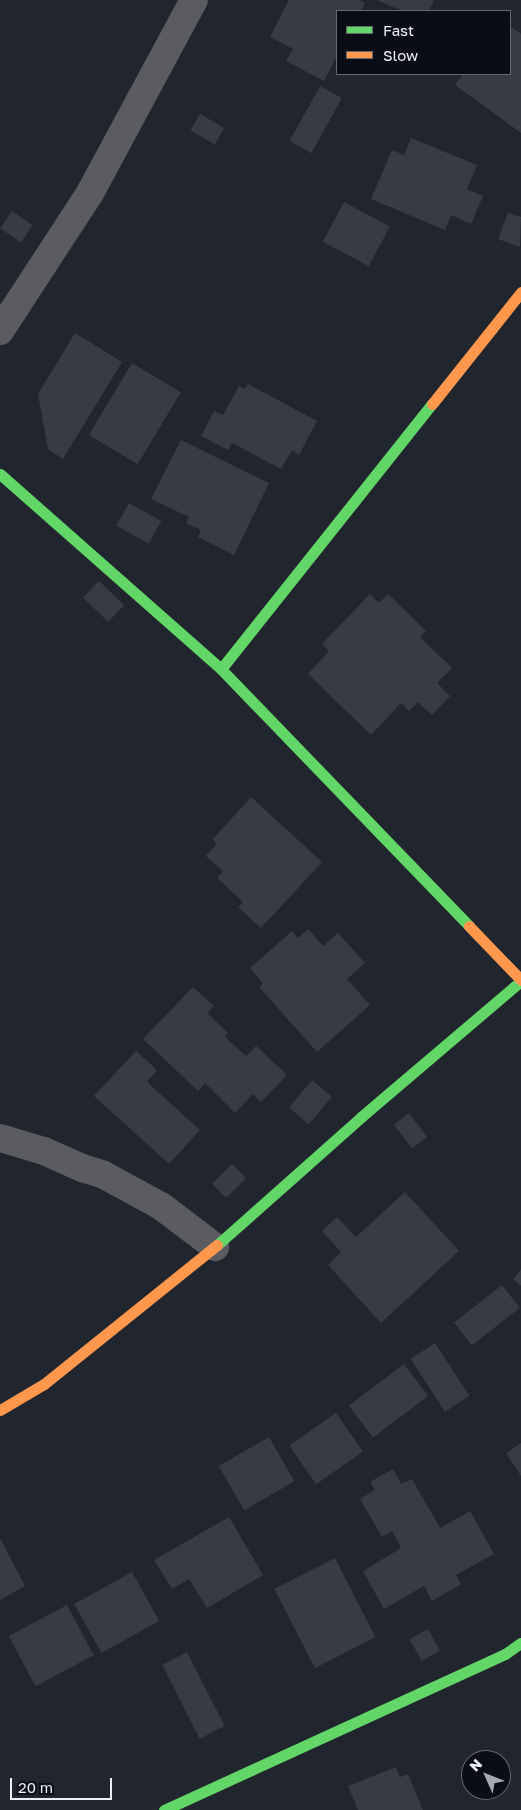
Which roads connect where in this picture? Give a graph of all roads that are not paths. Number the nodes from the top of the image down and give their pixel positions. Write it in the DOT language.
graph roads {
  1 [pos="194,0"];
  2 [pos="521,292"];
  3 [pos="0,331"];
  4 [pos="0,474"];
  5 [pos="221,669"];
  6 [pos="521,981"];
  7 [pos="0,1138"];
  8 [pos="215,1247"];
  9 [pos="0,1410"];
  10 [pos="521,1643"];
  11 [pos="164,1810"];
  1 -- 3 [label="street"];
  2 -- 5 [label="street"];
  4 -- 5 [label="street"];
  5 -- 6 [label="street"];
  6 -- 8 [label="street"];
  7 -- 8 [label="street"];
  8 -- 9 [label="street"];
  10 -- 11 [label="street"];
}
